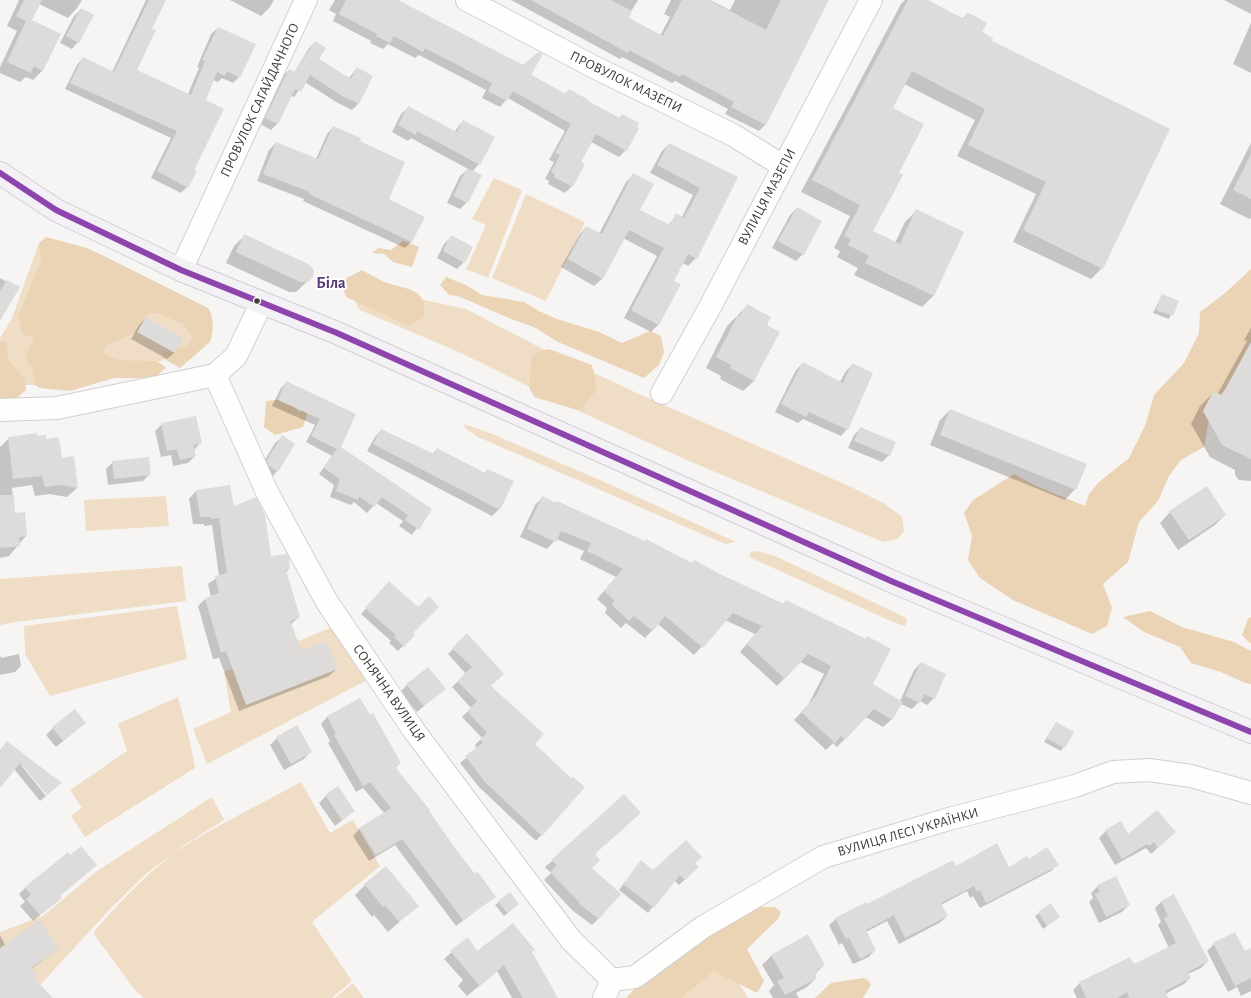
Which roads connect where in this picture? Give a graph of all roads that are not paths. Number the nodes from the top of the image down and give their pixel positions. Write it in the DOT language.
graph roads {
  1 [pos="306,0"];
  2 [pos="467,0"];
  3 [pos="871,0"];
  4 [pos="784,166"];
  5 [pos="0,173"];
  6 [pos="181,270"];
  7 [pos="261,304"];
  8 [pos="215,375"];
  9 [pos="662,393"];
  10 [pos="0,410"];
  11 [pos="1251,732"];
  12 [pos="1251,793"];
  13 [pos="608,989"];
  1 -- 6 [label="street, ПРОВУЛОК САГАЙДАЧНОГО"];
  2 -- 4 [label="street, ПРОВУЛОК МАЗЕПИ"];
  3 -- 4 [label="street, ВУЛИЦЯ МАЗЕПИ"];
  4 -- 9 [label="street, ВУЛИЦЯ МАЗЕПИ"];
  5 -- 6 [label="main road"];
  6 -- 7 [label="main road"];
  7 -- 8 [label="street"];
  7 -- 11 [label="main road"];
  8 -- 10 [label="street"];
  8 -- 13 [label="street, СОНЯЧНА ВУЛИЦЯ"];
  12 -- 13 [label="street, ВУЛИЦЯ ЛЕСІ УКРАЇНКИ"];
}
